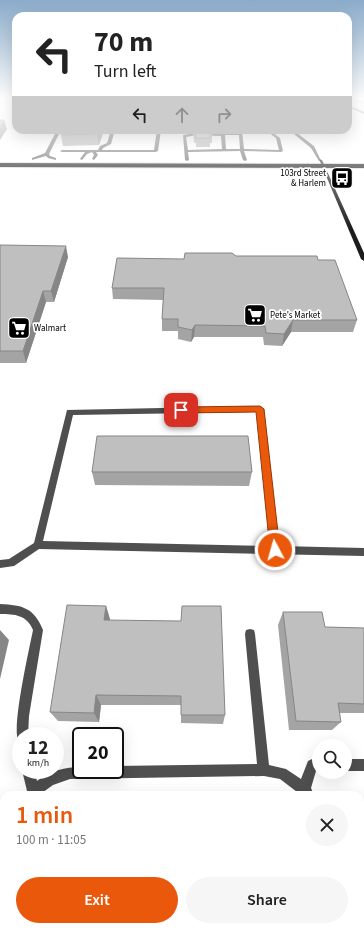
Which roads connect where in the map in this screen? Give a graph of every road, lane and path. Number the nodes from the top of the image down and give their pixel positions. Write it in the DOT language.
graph roads {
  1 [pos="52,142"];
  2 [pos="109,142"];
  3 [pos="157,142"];
  4 [pos="185,142"];
  5 [pos="223,142"];
  6 [pos="241,142"];
  7 [pos="279,142"];
  8 [pos="307,142"];
  9 [pos="224,150"];
  10 [pos="242,150"];
  11 [pos="62,151"];
  12 [pos="93,151"];
  13 [pos="100,151"];
  14 [pos="186,151"];
  15 [pos="47,154"];
  16 [pos="0,159"];
  17 [pos="33,159"];
  18 [pos="55,159"];
  19 [pos="82,159"];
  20 [pos="94,160"];
  21 [pos="187,160"];
  22 [pos="245,160"];
  23 [pos="320,160"];
  24 [pos="357,160"];
  25 [pos="0,165"];
  26 [pos="323,166"];
  27 [pos="364,166"];
  28 [pos="364,258"];
  29 [pos="38,545"];
  30 [pos="275,550"];
  31 [pos="364,552"];
  32 [pos="0,564"];
  33 [pos="0,609"];
  34 [pos="250,634"];
  35 [pos="22,727"];
  36 [pos="312,765"];
  37 [pos="352,765"];
  38 [pos="364,765"];
  39 [pos="264,770"];
  40 [pos="30,779"];
  41 [pos="32,791"];
  42 [pos="35,791"];
  43 [pos="305,791"];
  44 [pos="306,791"];
  1 -- 15 [label="street"];
  2 -- 13 [label="street"];
  3 -- 13 [label="street"];
  4 -- 14 [label="street"];
  5 -- 9 [label="street"];
  6 -- 10 [label="street"];
  7 -- 10 [label="street"];
  8 -- 23 [label="street"];
  9 -- 10 [label="street"];
  9 -- 14 [label="street"];
  10 -- 22 [label="street"];
  11 -- 12 [label="street"];
  12 -- 13 [label="street"];
  12 -- 19 [label="street"];
  12 -- 20 [label="street"];
  14 -- 21 [label="street"];
  15 -- 17 [label="street"];
  15 -- 18 [label="street"];
  16 -- 17 [label="main road"];
  17 -- 18 [label="main road"];
  18 -- 19 [label="main road"];
  19 -- 20 [label="main road"];
  20 -- 21 [label="main road"];
  21 -- 22 [label="main road"];
  22 -- 23 [label="main road"];
  23 -- 24 [label="main road"];
  23 -- 26 [label="street"];
  25 -- 26 [label="main road"];
  26 -- 27 [label="main road"];
  26 -- 28 [label="street"];
  29 -- 30 [label="street"];
  29 -- 30 [label="street"];
  29 -- 32 [label="street"];
  30 -- 31 [label="street"];
  33 -- 35 [label="street"];
  34 -- 39 [label="street"];
  36 -- 44 [label="street"];
  37 -- 38 [label="street"];
  39 -- 42 [label="street"];
  39 -- 43 [label="street"];
  40 -- 41 [label="street"];
}
